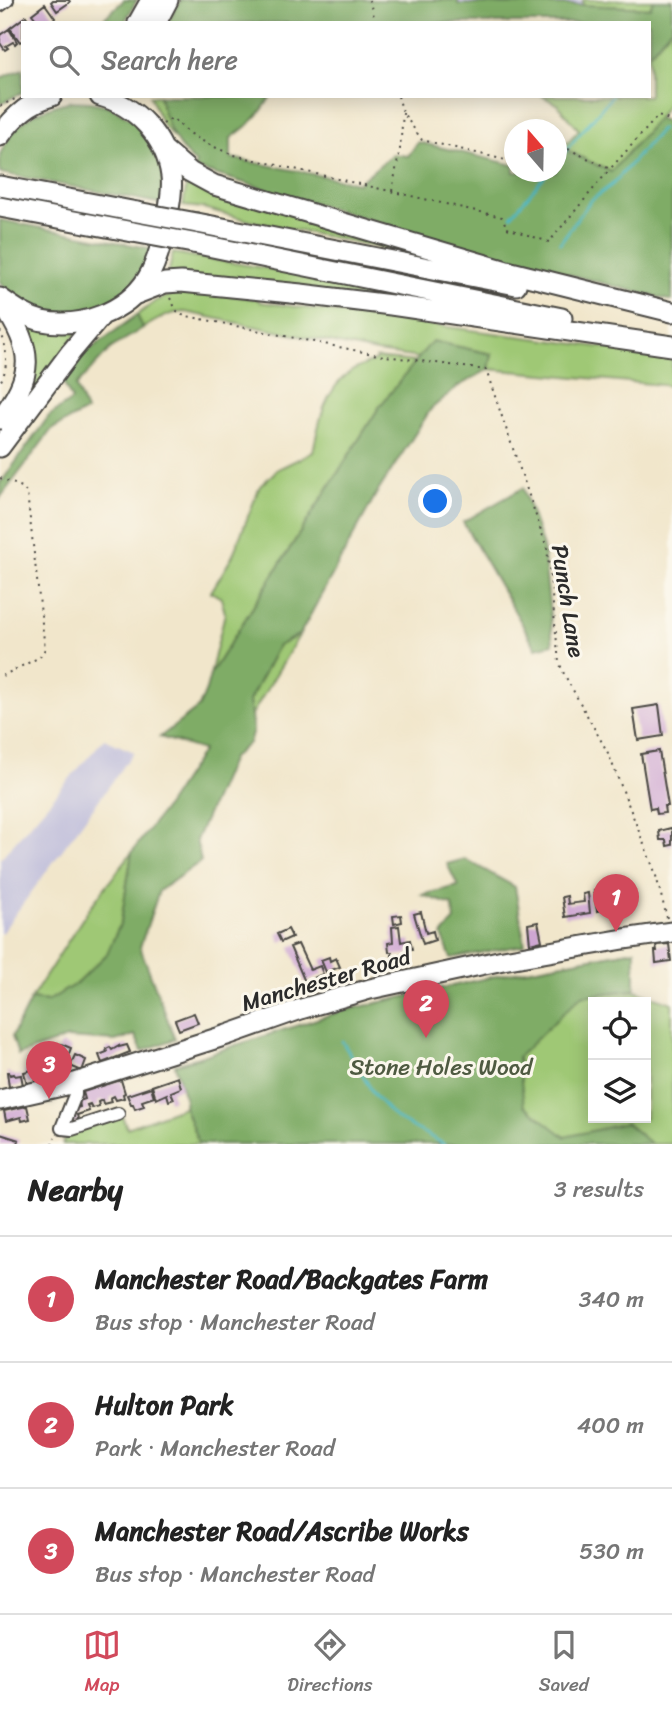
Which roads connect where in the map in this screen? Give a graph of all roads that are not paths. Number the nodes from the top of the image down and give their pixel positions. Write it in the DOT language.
graph roads {
  1 [pos="7,0"];
  2 [pos="151,0"];
  3 [pos="168,0"];
  4 [pos="0,5"];
  5 [pos="139,21"];
  6 [pos="157,21"];
  7 [pos="38,98"];
  8 [pos="105,98"];
  9 [pos="138,98"];
  10 [pos="0,117"];
  11 [pos="153,123"];
  12 [pos="0,136"];
  13 [pos="163,149"];
  14 [pos="7,188"];
  15 [pos="5,208"];
  16 [pos="193,284"];
  17 [pos="134,295"];
  18 [pos="0,299"];
  19 [pos="672,313"];
  20 [pos="102,315"];
  21 [pos="672,321"];
  22 [pos="672,344"];
  23 [pos="71,352"];
  24 [pos="0,419"];
  25 [pos="0,447"];
  26 [pos="671,932"];
  27 [pos="75,1083"];
  28 [pos="0,1100"];
  29 [pos="118,1114"];
  1 -- 4 [label="street"];
  2 -- 5 [label="highway"];
  3 -- 6 [label="highway"];
  7 -- 10 [label="highway"];
  7 -- 12 [label="highway"];
  8 -- 11 [label="highway"];
  9 -- 11 [label="highway"];
  11 -- 13 [label="highway"];
  13 -- 17 [label="highway"];
  13 -- 19 [label="highway"];
  14 -- 21 [label="highway, bridge"];
  15 -- 22 [label="highway, bridge"];
  16 -- 17 [label="highway"];
  16 -- 22 [label="highway"];
  16 -- 23 [label="highway"];
  17 -- 20 [label="highway"];
  18 -- 20 [label="highway"];
  18 -- 24 [label="highway"];
  20 -- 23 [label="highway"];
  23 -- 25 [label="highway"];
  26 -- 27 [label="highway, Manchester Road"];
  27 -- 28 [label="highway, Manchester Road"];
  27 -- 29 [label="street"];
}
